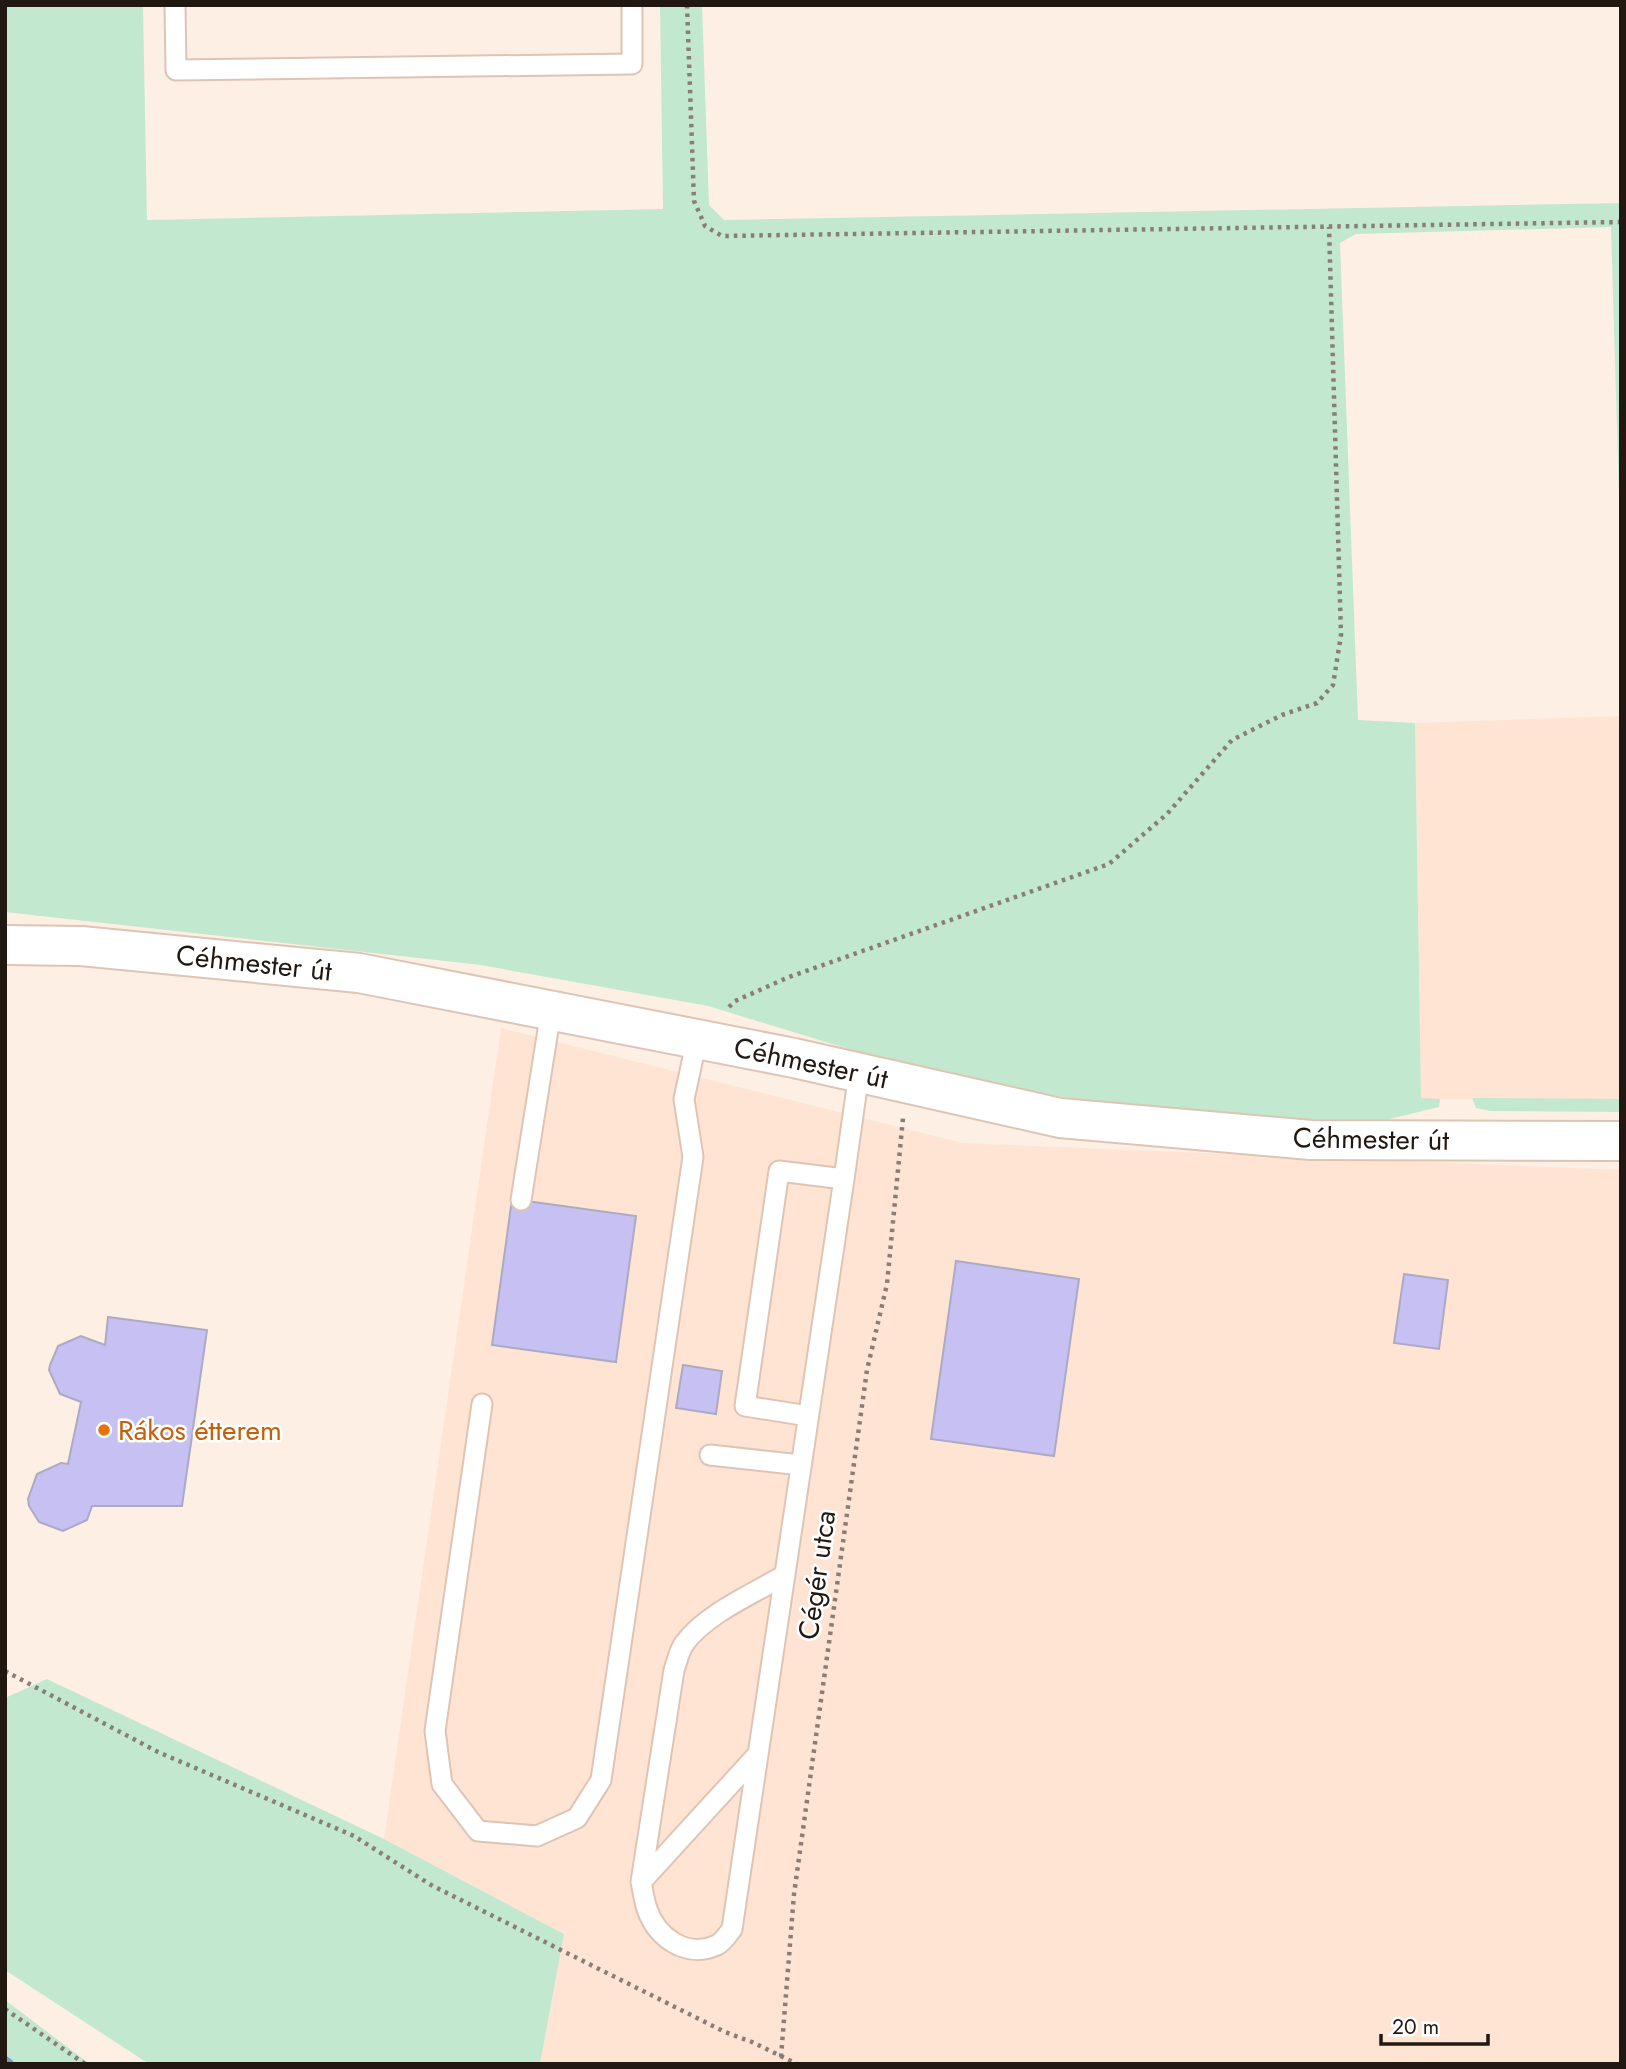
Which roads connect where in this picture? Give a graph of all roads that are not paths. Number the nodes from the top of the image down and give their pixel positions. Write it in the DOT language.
graph roads {
  1 [pos="176,5"];
  2 [pos="632,5"];
  3 [pos="5,945"];
  4 [pos="551,1011"];
  5 [pos="697,1039"];
  6 [pos="859,1073"];
  7 [pos="1621,1142"];
  8 [pos="844,1179"];
  9 [pos="521,1200"];
  10 [pos="482,1404"];
  11 [pos="808,1416"];
  12 [pos="710,1455"];
  13 [pos="801,1465"];
  14 [pos="785,1576"];
  15 [pos="759,1753"];
  16 [pos="641,1882"];
  1 -- 2 [label="lane"];
  3 -- 4 [label="street, Céhmester út"];
  4 -- 5 [label="street, Céhmester út"];
  4 -- 9 [label="lane"];
  5 -- 6 [label="street, Céhmester út"];
  5 -- 10 [label="lane"];
  6 -- 7 [label="street, Céhmester út"];
  6 -- 8 [label="lane"];
  8 -- 11 [label="lane"];
  8 -- 11 [label="lane"];
  11 -- 13 [label="lane"];
  12 -- 13 [label="lane"];
  13 -- 14 [label="lane"];
  14 -- 15 [label="lane"];
  14 -- 16 [label="lane"];
  15 -- 16 [label="lane"];
  15 -- 16 [label="lane"];
}
